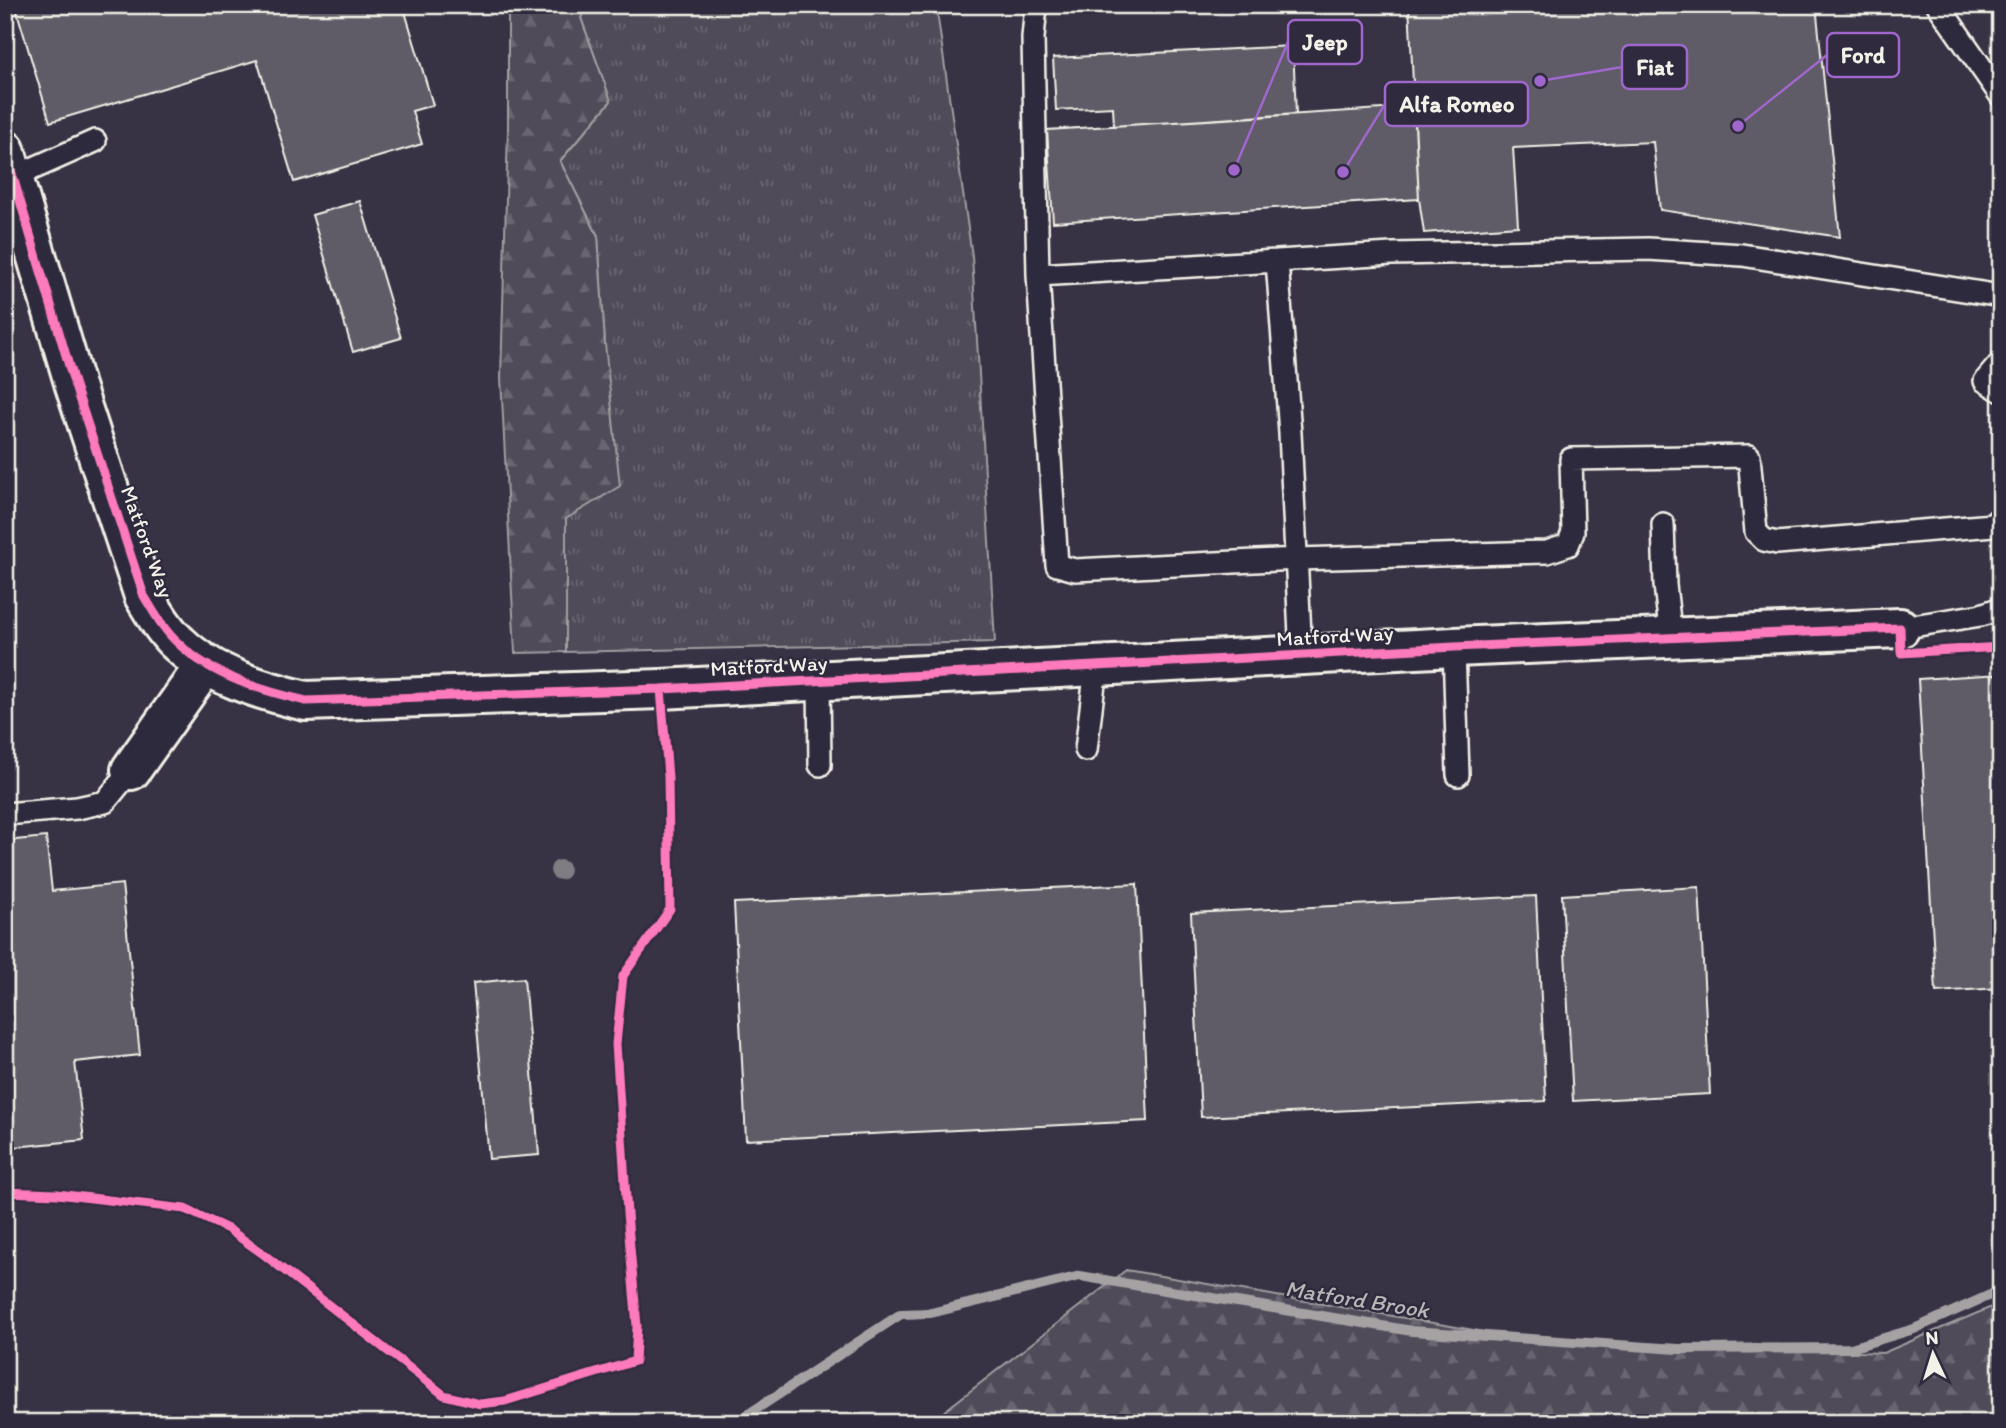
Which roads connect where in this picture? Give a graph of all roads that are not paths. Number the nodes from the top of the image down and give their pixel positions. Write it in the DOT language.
graph roads {
  1 [pos="1036,5"];
  2 [pos="1938,5"];
  3 [pos="2001,96"];
  4 [pos="95,141"];
  5 [pos="10,163"];
  6 [pos="1277,261"];
  7 [pos="1038,275"];
  8 [pos="2001,296"];
  9 [pos="2001,362"];
  10 [pos="2001,391"];
  11 [pos="2001,516"];
  12 [pos="1663,524"];
  13 [pos="1297,559"];
  14 [pos="2001,608"];
  15 [pos="1900,628"];
  16 [pos="1671,638"];
  17 [pos="1454,647"];
  18 [pos="1301,655"];
  19 [pos="206,664"];
  20 [pos="1096,667"];
  21 [pos="819,681"];
  22 [pos="1086,750"];
  23 [pos="820,765"];
  24 [pos="131,770"];
  25 [pos="1458,775"];
  26 [pos="5,814"];
  1 -- 7 [label="lane"];
  2 -- 3 [label="lane"];
  4 -- 5 [label="lane"];
  5 -- 19 [label="street, Matford Way"];
  6 -- 7 [label="lane"];
  6 -- 8 [label="lane"];
  6 -- 13 [label="lane"];
  7 -- 13 [label="lane"];
  9 -- 10 [label="lane"];
  11 -- 13 [label="lane"];
  12 -- 16 [label="lane"];
  13 -- 18 [label="lane"];
  14 -- 15 [label="lane"];
  15 -- 16 [label="street, Matford Way"];
  16 -- 17 [label="street, Matford Way"];
  17 -- 18 [label="street, Matford Way"];
  17 -- 25 [label="lane"];
  18 -- 20 [label="street, Matford Way"];
  19 -- 21 [label="street, Matford Way"];
  19 -- 24 [label="street"];
  20 -- 21 [label="street, Matford Way"];
  20 -- 22 [label="lane"];
  21 -- 23 [label="lane"];
  24 -- 26 [label="lane"];
}
